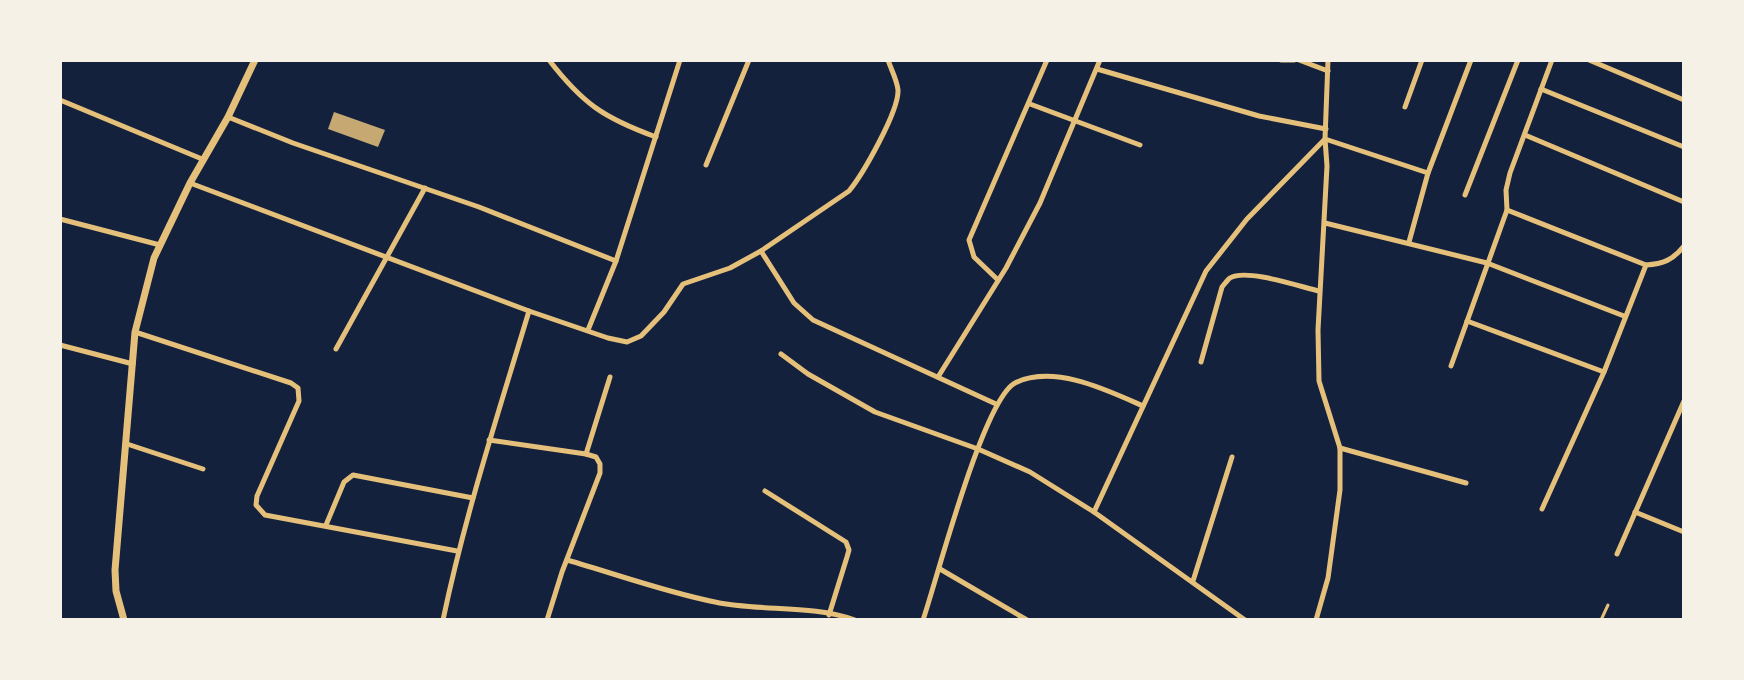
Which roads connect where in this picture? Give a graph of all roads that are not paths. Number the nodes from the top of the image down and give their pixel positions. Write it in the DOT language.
graph roads {
  1 [pos="255,60"];
  2 [pos="549,60"];
  3 [pos="680,60"];
  4 [pos="749,60"];
  5 [pos="888,60"];
  6 [pos="1047,60"];
  7 [pos="1100,60"];
  8 [pos="1281,60"];
  9 [pos="1296,60"];
  10 [pos="1328,60"];
  11 [pos="1422,60"];
  12 [pos="1471,60"];
  13 [pos="1518,60"];
  14 [pos="1552,60"];
  15 [pos="1589,60"];
  16 [pos="1097,69"];
  17 [pos="1328,71"];
  18 [pos="1541,89"];
  19 [pos="60,100"];
  20 [pos="1684,100"];
  21 [pos="1030,104"];
  22 [pos="1405,107"];
  23 [pos="228,117"];
  24 [pos="1075,119"];
  25 [pos="1326,129"];
  26 [pos="1525,135"];
  27 [pos="656,137"];
  28 [pos="1325,139"];
  29 [pos="1140,145"];
  30 [pos="1684,147"];
  31 [pos="202,159"];
  32 [pos="706,165"];
  33 [pos="1428,173"];
  34 [pos="190,183"];
  35 [pos="425,188"];
  36 [pos="1465,195"];
  37 [pos="1684,202"];
  38 [pos="1507,210"];
  39 [pos="60,219"];
  40 [pos="1325,223"];
  41 [pos="1409,242"];
  42 [pos="160,245"];
  43 [pos="1684,246"];
  44 [pos="761,251"];
  45 [pos="388,257"];
  46 [pos="616,261"];
  47 [pos="1487,263"];
  48 [pos="1646,265"];
  49 [pos="998,280"];
  50 [pos="1319,291"];
  51 [pos="529,311"];
  52 [pos="1624,316"];
  53 [pos="1467,321"];
  54 [pos="588,330"];
  55 [pos="135,332"];
  56 [pos="60,345"];
  57 [pos="336,349"];
  58 [pos="781,354"];
  59 [pos="1201,362"];
  60 [pos="133,364"];
  61 [pos="1451,366"];
  62 [pos="1604,372"];
  63 [pos="610,377"];
  64 [pos="938,377"];
  65 [pos="1684,401"];
  66 [pos="996,404"];
  67 [pos="1143,406"];
  68 [pos="489,440"];
  69 [pos="127,444"];
  70 [pos="1340,448"];
  71 [pos="978,449"];
  72 [pos="586,454"];
  73 [pos="1232,457"];
  74 [pos="203,469"];
  75 [pos="1466,483"];
  76 [pos="765,491"];
  77 [pos="473,498"];
  78 [pos="1542,509"];
  79 [pos="1094,512"];
  80 [pos="1635,512"];
  81 [pos="326,525"];
  82 [pos="1684,532"];
  83 [pos="457,551"];
  84 [pos="1617,554"];
  85 [pos="567,560"];
  86 [pos="940,569"];
  87 [pos="1193,581"];
  88 [pos="1608,605"];
  89 [pos="829,615"];
  90 [pos="124,620"];
  91 [pos="443,620"];
  92 [pos="547,620"];
  93 [pos="855,620"];
  94 [pos="923,620"];
  95 [pos="1027,620"];
  96 [pos="1245,620"];
  97 [pos="1316,620"];
  98 [pos="1601,620"];
  1 -- 23 [label="street"];
  2 -- 27 [label="street"];
  3 -- 27 [label="street"];
  4 -- 32 [label="street"];
  5 -- 44 [label="street"];
  6 -- 21 [label="street"];
  7 -- 16 [label="street"];
  8 -- 9 [label="street"];
  9 -- 17 [label="street"];
  10 -- 17 [label="street"];
  11 -- 22 [label="street"];
  12 -- 33 [label="street"];
  13 -- 36 [label="street"];
  14 -- 18 [label="street"];
  15 -- 20 [label="street"];
  16 -- 24 [label="street"];
  16 -- 25 [label="street"];
  17 -- 25 [label="street"];
  18 -- 26 [label="street"];
  18 -- 30 [label="street"];
  19 -- 31 [label="street"];
  21 -- 24 [label="street"];
  21 -- 49 [label="street"];
  23 -- 31 [label="street"];
  23 -- 35 [label="street"];
  24 -- 29 [label="street"];
  24 -- 49 [label="street"];
  25 -- 28 [label="street"];
  26 -- 37 [label="street"];
  26 -- 38 [label="street"];
  27 -- 46 [label="street"];
  28 -- 33 [label="street"];
  28 -- 40 [label="street"];
  28 -- 67 [label="street"];
  31 -- 34 [label="street"];
  33 -- 41 [label="street"];
  34 -- 42 [label="street"];
  34 -- 45 [label="street"];
  35 -- 45 [label="street"];
  35 -- 46 [label="street"];
  38 -- 47 [label="street"];
  38 -- 48 [label="street"];
  39 -- 42 [label="street"];
  40 -- 41 [label="street"];
  40 -- 50 [label="street"];
  41 -- 47 [label="street"];
  42 -- 55 [label="street"];
  43 -- 48 [label="street"];
  44 -- 54 [label="street"];
  44 -- 64 [label="street"];
  45 -- 51 [label="street"];
  45 -- 57 [label="street"];
  46 -- 54 [label="street"];
  47 -- 52 [label="street"];
  47 -- 53 [label="street"];
  48 -- 52 [label="street"];
  49 -- 64 [label="street"];
  50 -- 59 [label="street"];
  50 -- 70 [label="street"];
  51 -- 54 [label="street"];
  51 -- 68 [label="street"];
  52 -- 62 [label="street"];
  53 -- 61 [label="street"];
  53 -- 62 [label="street"];
  55 -- 60 [label="street"];
  55 -- 81 [label="street"];
  56 -- 60 [label="street"];
  58 -- 71 [label="street"];
  60 -- 69 [label="street"];
  62 -- 78 [label="street"];
  63 -- 72 [label="street"];
  64 -- 66 [label="street"];
  65 -- 80 [label="street"];
  66 -- 67 [label="street"];
  66 -- 71 [label="street"];
  67 -- 79 [label="street"];
  68 -- 72 [label="street"];
  68 -- 77 [label="street"];
  69 -- 74 [label="street"];
  69 -- 90 [label="street"];
  70 -- 75 [label="street"];
  70 -- 97 [label="street"];
  71 -- 79 [label="street"];
  71 -- 86 [label="street"];
  72 -- 85 [label="street"];
  73 -- 87 [label="street"];
  76 -- 89 [label="street"];
  77 -- 81 [label="street"];
  77 -- 83 [label="street"];
  79 -- 87 [label="street"];
  80 -- 82 [label="street"];
  80 -- 84 [label="street"];
  81 -- 83 [label="street"];
  83 -- 91 [label="street"];
  85 -- 89 [label="street"];
  85 -- 92 [label="street"];
  86 -- 94 [label="street"];
  86 -- 95 [label="street"];
  87 -- 96 [label="street"];
  88 -- 98 [label="lane"];
  89 -- 93 [label="street"];
}
